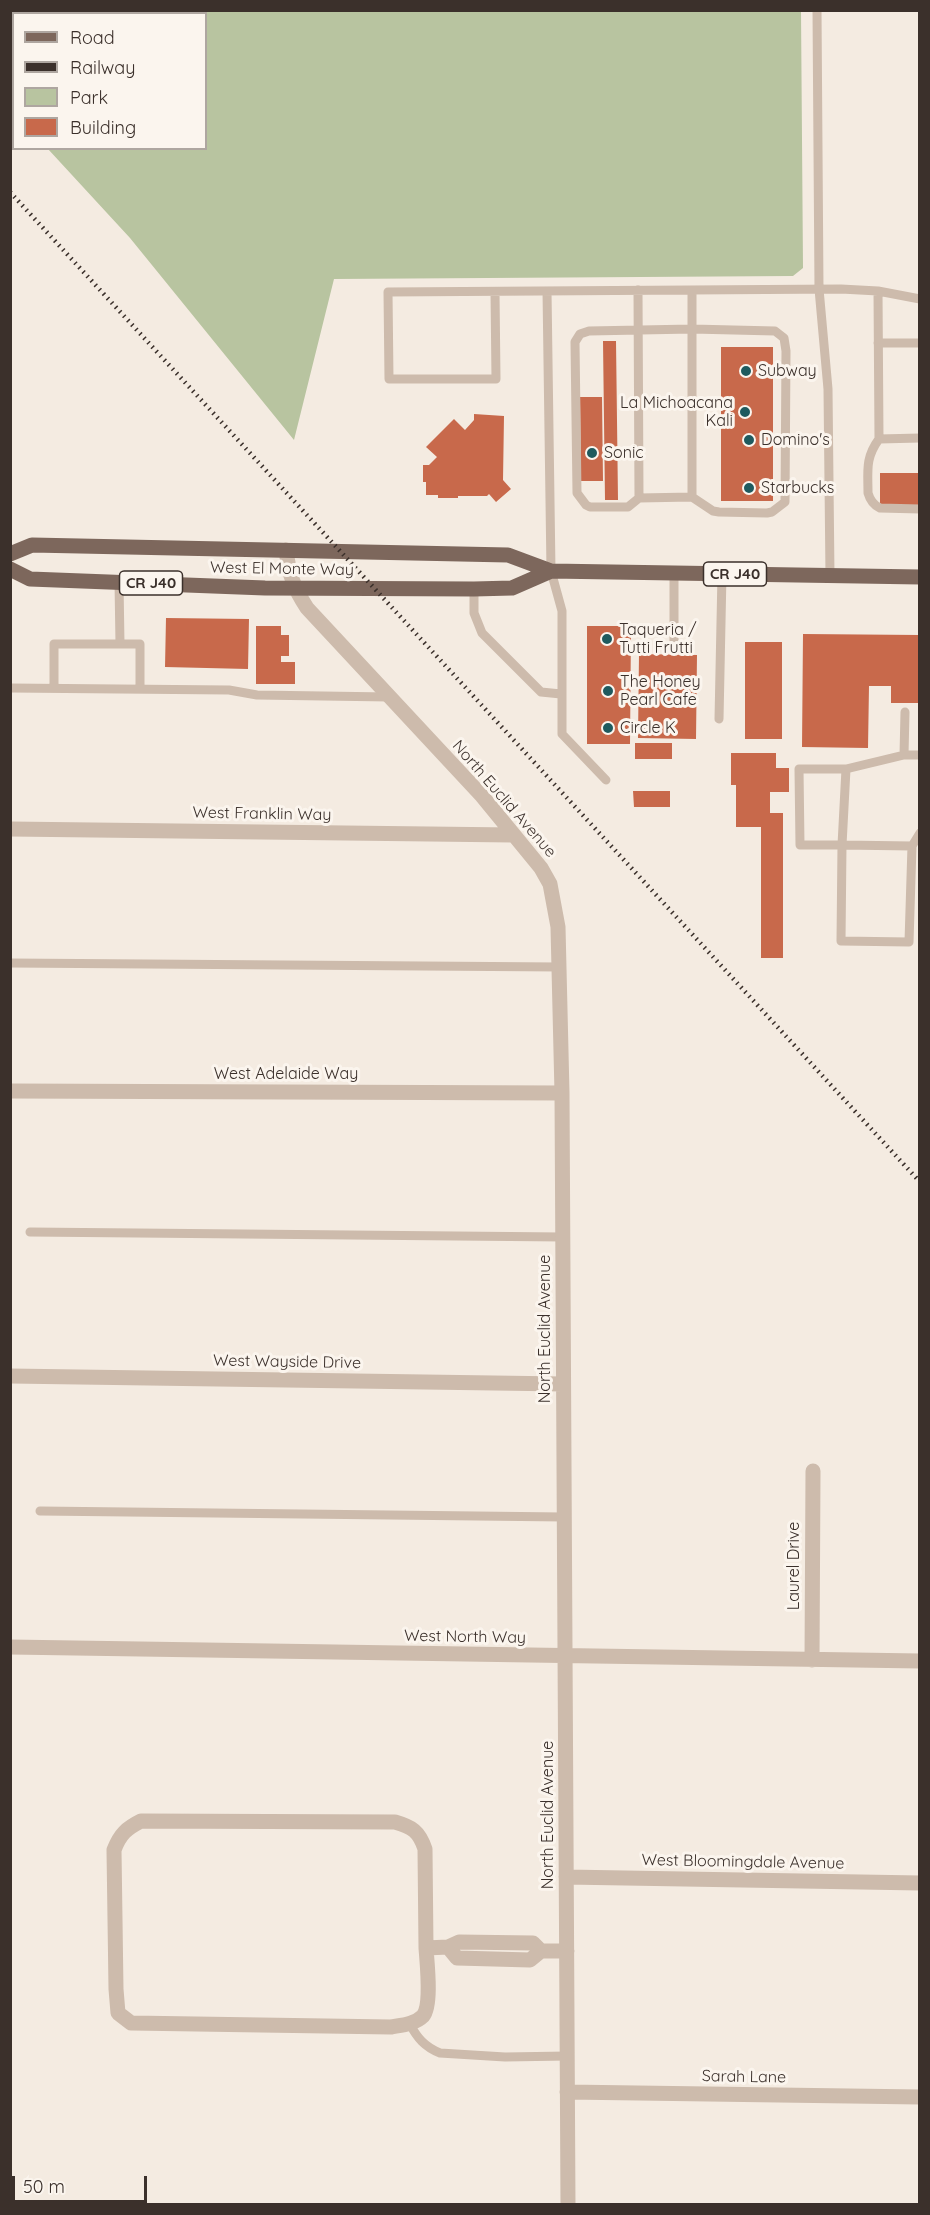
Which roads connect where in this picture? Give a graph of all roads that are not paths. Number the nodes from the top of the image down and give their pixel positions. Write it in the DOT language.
graph roads {
  1 [pos="817,10"];
  2 [pos="819,289"];
  3 [pos="638,290"];
  4 [pos="692,290"];
  5 [pos="547,291"];
  6 [pos="878,291"];
  7 [pos="495,292"];
  8 [pos="920,299"];
  9 [pos="638,329"];
  10 [pos="692,329"];
  11 [pos="878,343"];
  12 [pos="920,343"];
  13 [pos="920,438"];
  14 [pos="879,439"];
  15 [pos="693,497"];
  16 [pos="639,498"];
  17 [pos="920,509"];
  18 [pos="286,550"];
  19 [pos="10,554"];
  20 [pos="10,569"];
  21 [pos="551,571"];
  22 [pos="674,573"];
  23 [pos="722,574"];
  24 [pos="830,576"];
  25 [pos="920,577"];
  26 [pos="119,582"];
  27 [pos="294,588"];
  28 [pos="474,589"];
  29 [pos="120,644"];
  30 [pos="674,645"];
  31 [pos="10,688"];
  32 [pos="54,688"];
  33 [pos="140,689"];
  34 [pos="561,694"];
  35 [pos="389,697"];
  36 [pos="905,712"];
  37 [pos="719,719"];
  38 [pos="904,755"];
  39 [pos="920,755"];
  40 [pos="846,769"];
  41 [pos="606,780"];
  42 [pos="10,829"];
  43 [pos="920,833"];
  44 [pos="513,835"];
  45 [pos="842,845"];
  46 [pos="912,846"];
  47 [pos="10,963"];
  48 [pos="560,967"];
  49 [pos="10,1091"];
  50 [pos="562,1093"];
  51 [pos="30,1232"];
  52 [pos="563,1237"];
  53 [pos="10,1376"];
  54 [pos="563,1384"];
  55 [pos="813,1472"];
  56 [pos="40,1511"];
  57 [pos="564,1517"];
  58 [pos="10,1647"];
  59 [pos="565,1656"];
  60 [pos="812,1660"];
  61 [pos="920,1662"];
  62 [pos="566,1877"];
  63 [pos="920,1883"];
  64 [pos="426,1948"];
  65 [pos="567,1951"];
  66 [pos="410,2024"];
  67 [pos="567,2056"];
  68 [pos="567,2092"];
  69 [pos="920,2097"];
  70 [pos="568,2205"];
  1 -- 2 [label="lane"];
  2 -- 4 [label="lane"];
  2 -- 6 [label="lane"];
  2 -- 24 [label="lane"];
  3 -- 4 [label="lane"];
  3 -- 5 [label="lane"];
  3 -- 9 [label="lane"];
  4 -- 10 [label="lane"];
  5 -- 7 [label="lane"];
  5 -- 21 [label="lane"];
  6 -- 8 [label="lane"];
  6 -- 11 [label="lane"];
  7 -- 7 [label="lane"];
  9 -- 10 [label="lane"];
  9 -- 16 [label="lane"];
  9 -- 16 [label="lane"];
  10 -- 15 [label="lane"];
  10 -- 15 [label="lane"];
  11 -- 12 [label="lane"];
  11 -- 14 [label="lane"];
  13 -- 14 [label="lane"];
  14 -- 17 [label="lane"];
  15 -- 16 [label="lane"];
  18 -- 19 [label="main road, West El Monte Way / CR J40"];
  18 -- 21 [label="main road, West El Monte Way / CR J40"];
  18 -- 27 [label="street, North Euclid Avenue"];
  20 -- 26 [label="main road, West El Monte Way / CR J40"];
  21 -- 22 [label="main road, West El Monte Way / CR J40"];
  21 -- 28 [label="main road, West El Monte Way / CR J40"];
  21 -- 34 [label="lane"];
  22 -- 23 [label="main road, West El Monte Way / CR J40"];
  22 -- 30 [label="lane"];
  23 -- 24 [label="main road, West El Monte Way / CR J40"];
  23 -- 37 [label="lane"];
  24 -- 25 [label="main road, West El Monte Way / CR J40"];
  26 -- 27 [label="main road, West El Monte Way / CR J40"];
  26 -- 29 [label="lane"];
  27 -- 28 [label="main road, West El Monte Way / CR J40"];
  27 -- 35 [label="street, North Euclid Avenue"];
  28 -- 34 [label="lane"];
  29 -- 32 [label="lane"];
  29 -- 33 [label="lane"];
  31 -- 32 [label="lane"];
  32 -- 33 [label="lane"];
  33 -- 35 [label="lane"];
  34 -- 41 [label="lane"];
  35 -- 44 [label="street, North Euclid Avenue"];
  36 -- 38 [label="lane"];
  38 -- 39 [label="lane"];
  38 -- 40 [label="lane"];
  40 -- 45 [label="lane"];
  40 -- 45 [label="lane"];
  42 -- 44 [label="street, West Franklin Way"];
  43 -- 46 [label="lane"];
  44 -- 48 [label="street, North Euclid Avenue"];
  45 -- 46 [label="lane"];
  45 -- 46 [label="lane"];
  47 -- 48 [label="lane"];
  48 -- 50 [label="street, North Euclid Avenue"];
  49 -- 50 [label="street, West Adelaide Way"];
  50 -- 52 [label="street, North Euclid Avenue"];
  51 -- 52 [label="lane"];
  52 -- 54 [label="street, North Euclid Avenue"];
  53 -- 54 [label="street, West Wayside Drive"];
  54 -- 57 [label="street, North Euclid Avenue"];
  55 -- 60 [label="street, Laurel Drive"];
  56 -- 57 [label="lane"];
  57 -- 59 [label="street, North Euclid Avenue"];
  58 -- 59 [label="street, West North Way"];
  59 -- 60 [label="street, West North Way"];
  59 -- 62 [label="street, North Euclid Avenue"];
  60 -- 61 [label="street, West North Way"];
  62 -- 63 [label="street, West Bloomingdale Avenue"];
  62 -- 65 [label="street, North Euclid Avenue"];
  64 -- 65 [label="street"];
  64 -- 66 [label="street"];
  64 -- 66 [label="street"];
  65 -- 67 [label="street, North Euclid Avenue"];
  66 -- 67 [label="lane"];
  67 -- 68 [label="street, North Euclid Avenue"];
  68 -- 69 [label="street, Sarah Lane"];
  68 -- 70 [label="street, North Euclid Avenue"];
}
